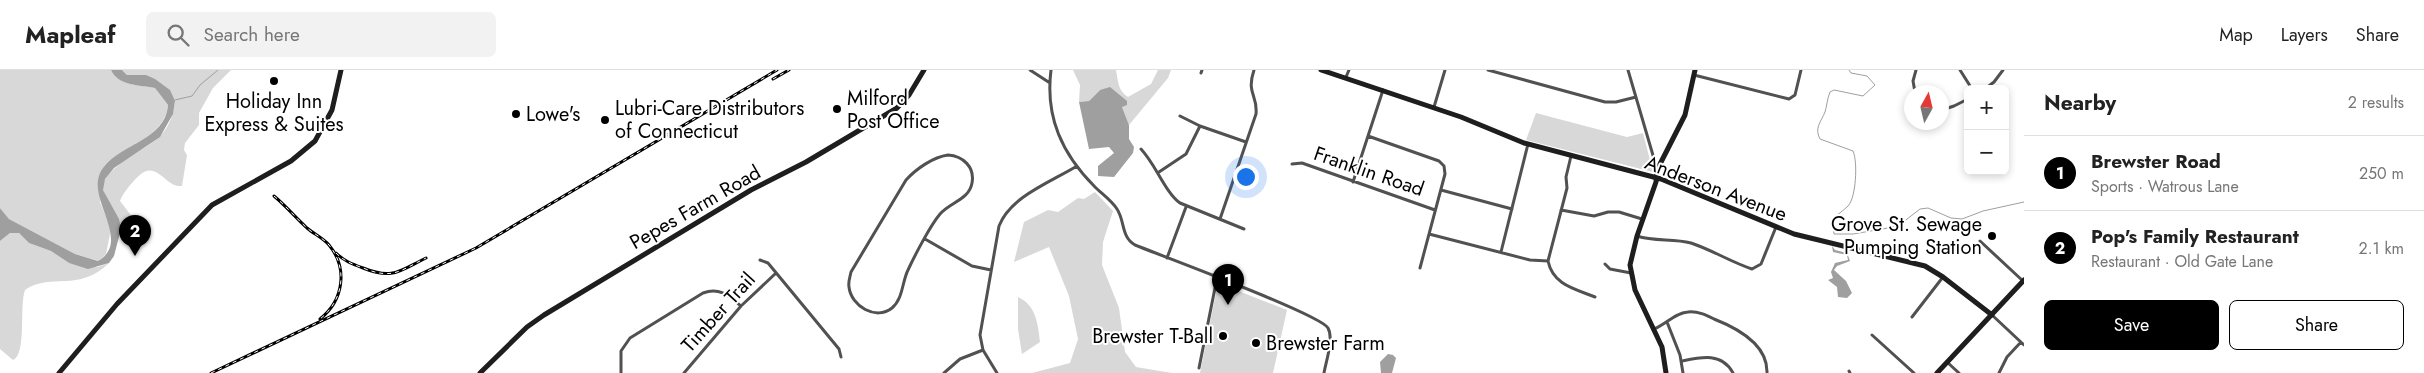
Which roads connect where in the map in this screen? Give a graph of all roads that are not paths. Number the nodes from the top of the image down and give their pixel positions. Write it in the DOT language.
graph roads {
  1 [pos="341,70"];
  2 [pos="924,70"];
  3 [pos="1030,70"];
  4 [pos="1051,70"];
  5 [pos="1254,70"];
  6 [pos="1321,70"];
  7 [pos="1349,70"];
  8 [pos="1445,70"];
  9 [pos="1488,70"];
  10 [pos="1628,70"];
  11 [pos="1801,70"];
  12 [pos="1916,70"];
  13 [pos="1960,70"];
  14 [pos="2003,70"];
  15 [pos="1695,72"];
  16 [pos="1346,77"];
  17 [pos="1050,83"];
  18 [pos="1914,85"];
  19 [pos="1969,85"];
  20 [pos="1990,85"];
  21 [pos="1383,90"];
  22 [pos="1636,97"];
  23 [pos="1964,100"];
  24 [pos="1434,108"];
  25 [pos="1949,108"];
  26 [pos="1180,116"];
  27 [pos="1200,126"];
  28 [pos="1368,136"];
  29 [pos="1246,142"];
  30 [pos="1528,144"];
  31 [pos="1141,149"];
  32 [pos="1571,155"];
  33 [pos="1292,164"];
  34 [pos="1077,166"];
  35 [pos="1657,170"];
  36 [pos="1160,172"];
  37 [pos="1657,177"];
  38 [pos="1353,182"];
  39 [pos="1441,190"];
  40 [pos="1186,207"];
  41 [pos="1512,209"];
  42 [pos="1435,210"];
  43 [pos="1561,210"];
  44 [pos="1220,219"];
  45 [pos="1643,219"];
  46 [pos="1776,227"];
  47 [pos="1244,229"];
  48 [pos="1429,234"];
  49 [pos="1637,236"];
  50 [pos="925,239"];
  51 [pos="1980,241"];
  52 [pos="1501,252"];
  53 [pos="1166,258"];
  54 [pos="760,260"];
  55 [pos="1548,261"];
  56 [pos="1605,264"];
  57 [pos="1420,268"];
  58 [pos="991,270"];
  59 [pos="776,273"];
  60 [pos="1631,273"];
  61 [pos="1943,276"];
  62 [pos="1217,278"];
  63 [pos="2023,280"];
  64 [pos="1595,297"];
  65 [pos="741,306"];
  66 [pos="1992,315"];
  67 [pos="1912,316"];
  68 [pos="1667,322"];
  69 [pos="1654,329"];
  70 [pos="1872,334"];
  71 [pos="2020,342"];
  72 [pos="2024,345"];
  73 [pos="983,350"];
  74 [pos="841,357"];
  75 [pos="1682,361"];
  76 [pos="1947,362"];
  77 [pos="1199,368"];
  78 [pos="686,372"];
  79 [pos="60,373"];
  80 [pos="480,373"];
  81 [pos="621,373"];
  82 [pos="944,373"];
  83 [pos="997,373"];
  84 [pos="1324,373"];
  85 [pos="1666,373"];
  86 [pos="1682,373"];
  87 [pos="1733,373"];
  88 [pos="1767,373"];
  89 [pos="1914,373"];
  90 [pos="1937,373"];
  91 [pos="1959,373"];
  92 [pos="1999,373"];
  1 -- 79 [label="main road"];
  2 -- 80 [label="main road, Pepes Farm Road"];
  3 -- 17 [label="street"];
  4 -- 17 [label="street"];
  5 -- 29 [label="street"];
  6 -- 16 [label="main road, Anderson Avenue"];
  7 -- 16 [label="street"];
  8 -- 24 [label="street"];
  9 -- 22 [label="street"];
  10 -- 22 [label="street"];
  11 -- 15 [label="street"];
  12 -- 18 [label="street"];
  13 -- 19 [label="street"];
  14 -- 20 [label="street"];
  15 -- 35 [label="main road"];
  16 -- 21 [label="main road, Anderson Avenue"];
  17 -- 34 [label="street"];
  21 -- 24 [label="main road, Anderson Avenue"];
  21 -- 28 [label="street"];
  22 -- 35 [label="street"];
  23 -- 25 [label="street"];
  24 -- 30 [label="main road, Anderson Avenue"];
  26 -- 27 [label="street"];
  27 -- 29 [label="street"];
  27 -- 36 [label="street"];
  28 -- 38 [label="street"];
  28 -- 39 [label="street"];
  29 -- 44 [label="street"];
  30 -- 32 [label="main road, Anderson Avenue"];
  30 -- 41 [label="street"];
  31 -- 36 [label="street"];
  32 -- 37 [label="main road, Anderson Avenue"];
  32 -- 43 [label="street"];
  33 -- 38 [label="street, Franklin Road"];
  34 -- 53 [label="street"];
  34 -- 58 [label="street"];
  35 -- 37 [label="main road"];
  36 -- 40 [label="street"];
  37 -- 45 [label="main road"];
  37 -- 46 [label="main road, Anderson Avenue"];
  38 -- 42 [label="street, Franklin Road"];
  39 -- 41 [label="street"];
  39 -- 42 [label="street"];
  40 -- 44 [label="street"];
  40 -- 53 [label="street"];
  41 -- 52 [label="street"];
  42 -- 48 [label="street"];
  43 -- 45 [label="street"];
  43 -- 55 [label="street"];
  44 -- 47 [label="street"];
  45 -- 49 [label="main road"];
  46 -- 49 [label="street"];
  46 -- 61 [label="main road, Anderson Avenue"];
  48 -- 52 [label="street"];
  48 -- 57 [label="street"];
  49 -- 60 [label="main road"];
  50 -- 50 [label="street"];
  50 -- 58 [label="street"];
  51 -- 63 [label="street"];
  52 -- 55 [label="street"];
  53 -- 62 [label="street"];
  54 -- 59 [label="street"];
  55 -- 64 [label="street"];
  56 -- 60 [label="street"];
  58 -- 73 [label="street"];
  59 -- 65 [label="street, Timber Trail"];
  59 -- 74 [label="street"];
  60 -- 69 [label="main road"];
  61 -- 66 [label="main road, Anderson Avenue"];
  61 -- 67 [label="street"];
  62 -- 77 [label="street"];
  62 -- 84 [label="street"];
  63 -- 66 [label="main road"];
  65 -- 78 [label="street, Timber Trail"];
  65 -- 81 [label="street"];
  66 -- 71 [label="street, Anderson Avenue"];
  66 -- 76 [label="main road"];
  68 -- 69 [label="street"];
  68 -- 75 [label="street"];
  68 -- 88 [label="street"];
  69 -- 85 [label="main road"];
  70 -- 89 [label="street"];
  71 -- 72 [label="street, Anderson Avenue"];
  71 -- 92 [label="street"];
  73 -- 82 [label="street"];
  73 -- 83 [label="street"];
  75 -- 86 [label="street"];
  75 -- 87 [label="street"];
  76 -- 90 [label="main road"];
  76 -- 91 [label="street"];
}
